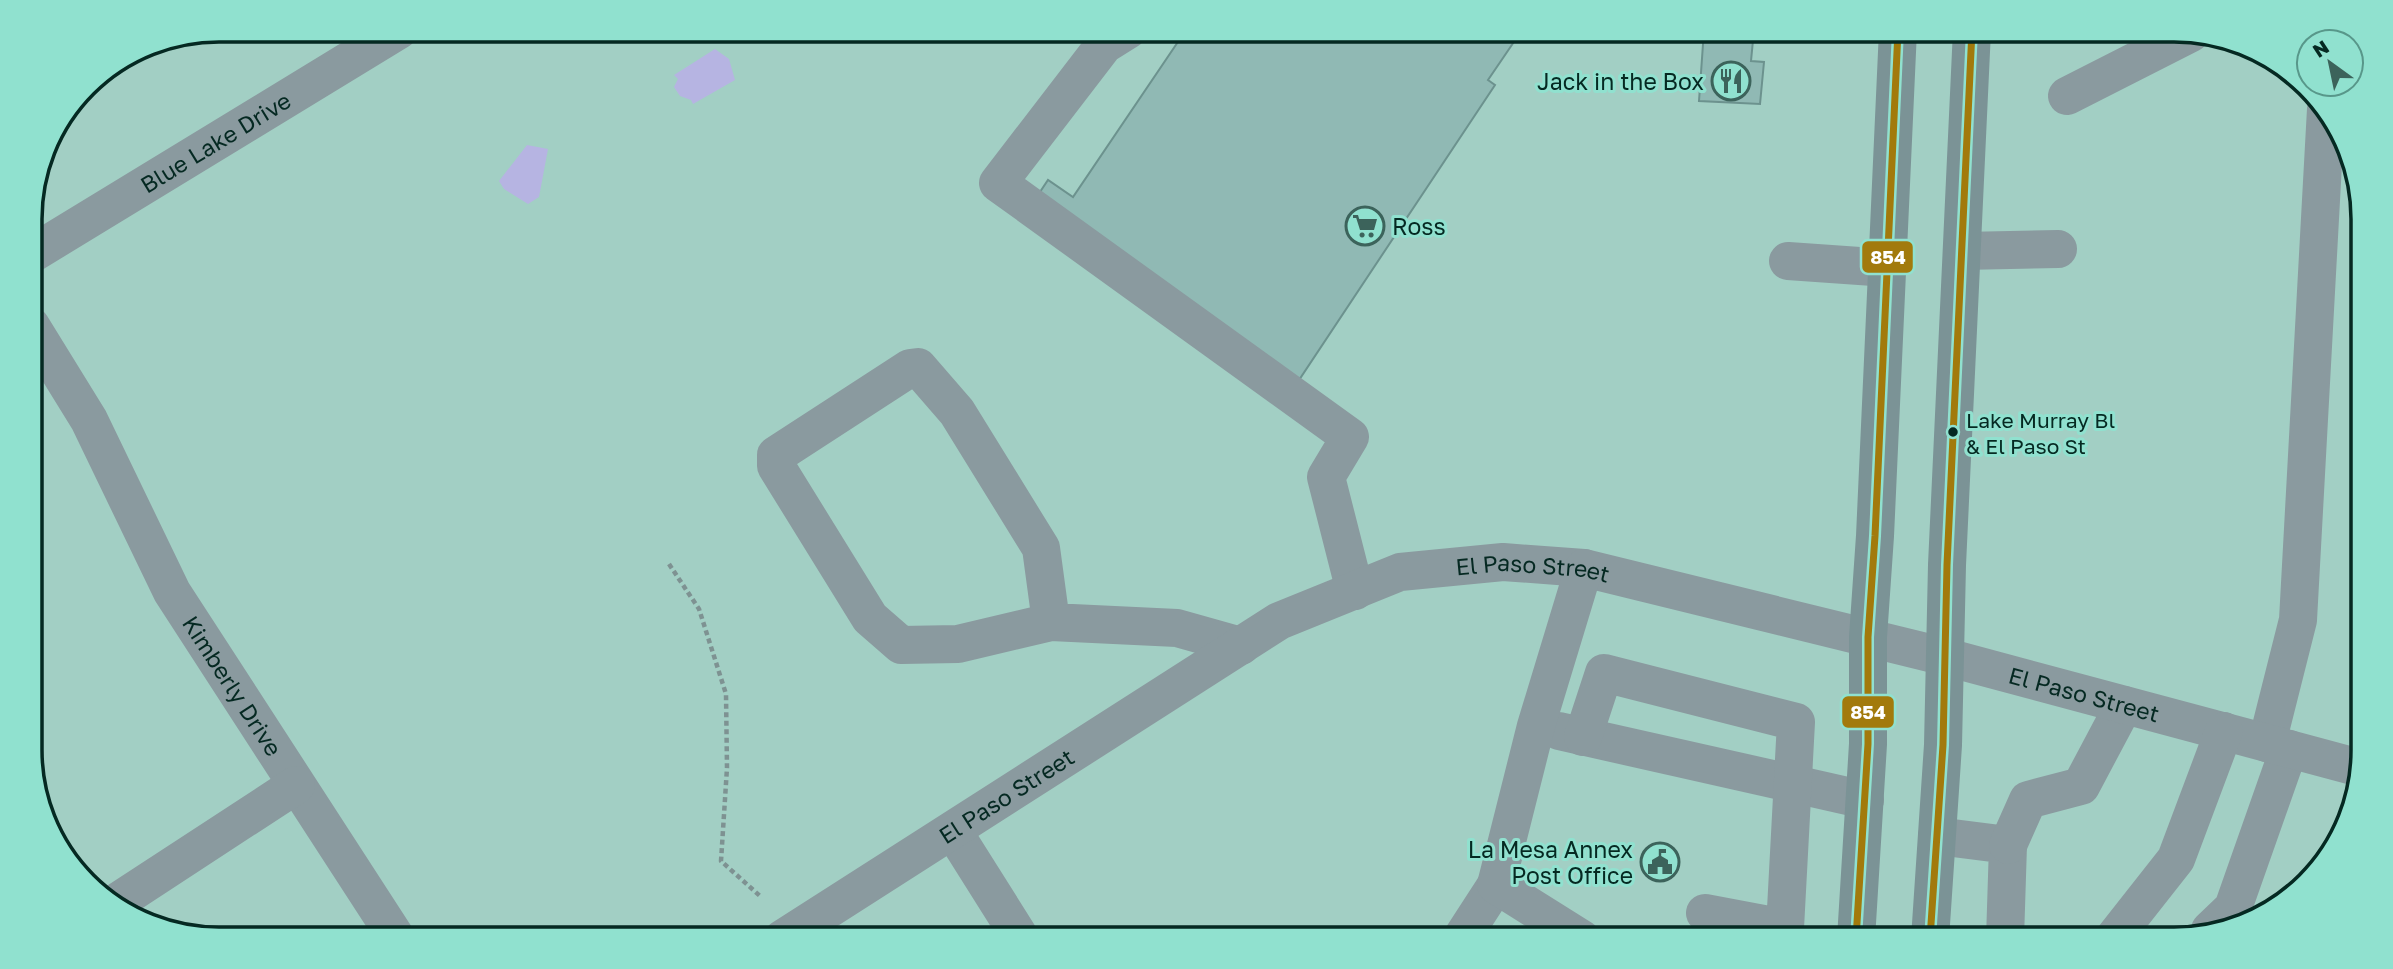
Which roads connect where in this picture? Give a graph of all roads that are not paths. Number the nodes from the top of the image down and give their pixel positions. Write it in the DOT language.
graph roads {
  1 [pos="375,42"];
  2 [pos="1109,42"];
  3 [pos="1897,42"];
  4 [pos="1971,42"];
  5 [pos="2173,42"];
  6 [pos="2067,96"];
  7 [pos="2325,128"];
  8 [pos="42,248"];
  9 [pos="2058,249"];
  10 [pos="1962,251"];
  11 [pos="1788,261"];
  12 [pos="1888,268"];
  13 [pos="42,344"];
  14 [pos="1584,568"];
  15 [pos="1355,590"];
  16 [pos="1051,622"];
  17 [pos="1868,637"];
  18 [pos="1241,646"];
  19 [pos="1946,657"];
  20 [pos="2124,705"];
  21 [pos="1536,726"];
  22 [pos="2224,731"];
  23 [pos="1583,737"];
  24 [pos="2278,746"];
  25 [pos="2350,765"];
  26 [pos="1793,784"];
  27 [pos="296,785"];
  28 [pos="1865,800"];
  29 [pos="953,831"];
  30 [pos="1937,836"];
  31 [pos="2008,845"];
  32 [pos="1496,885"];
  33 [pos="123,898"];
  34 [pos="1705,913"];
  35 [pos="2219,921"];
  36 [pos="389,927"];
  37 [pos="801,927"];
  38 [pos="1013,927"];
  39 [pos="1469,927"];
  40 [pos="1563,927"];
  41 [pos="1780,927"];
  42 [pos="1785,927"];
  43 [pos="1857,927"];
  44 [pos="1931,927"];
  45 [pos="2005,927"];
  46 [pos="2122,927"];
  1 -- 8 [label="street, Blue Lake Drive"];
  2 -- 15 [label="street"];
  3 -- 12 [label="main road"];
  4 -- 10 [label="main road"];
  5 -- 6 [label="street"];
  7 -- 24 [label="street"];
  9 -- 10 [label="street"];
  10 -- 19 [label="main road"];
  11 -- 12 [label="street"];
  12 -- 17 [label="main road"];
  13 -- 27 [label="street, Kimberly Drive"];
  14 -- 15 [label="street, El Paso Street"];
  14 -- 17 [label="street, El Paso Street"];
  14 -- 21 [label="street"];
  15 -- 18 [label="street, El Paso Street"];
  16 -- 16 [label="street"];
  16 -- 18 [label="street"];
  17 -- 19 [label="street, El Paso Street"];
  17 -- 28 [label="main road"];
  18 -- 29 [label="street, El Paso Street"];
  19 -- 20 [label="street, El Paso Street"];
  19 -- 30 [label="main road"];
  20 -- 22 [label="street, El Paso Street"];
  20 -- 31 [label="street"];
  21 -- 23 [label="street"];
  21 -- 32 [label="street"];
  22 -- 24 [label="street, El Paso Street"];
  22 -- 46 [label="street"];
  23 -- 26 [label="street"];
  23 -- 26 [label="street"];
  24 -- 25 [label="street, El Paso Street"];
  24 -- 35 [label="street"];
  26 -- 28 [label="street"];
  26 -- 42 [label="street"];
  27 -- 33 [label="street"];
  27 -- 36 [label="street, Kimberly Drive"];
  28 -- 43 [label="main road"];
  29 -- 37 [label="street, El Paso Street"];
  29 -- 38 [label="street"];
  30 -- 31 [label="street"];
  30 -- 44 [label="main road"];
  31 -- 45 [label="street"];
  32 -- 39 [label="street"];
  32 -- 40 [label="street"];
  34 -- 41 [label="street"];
}
